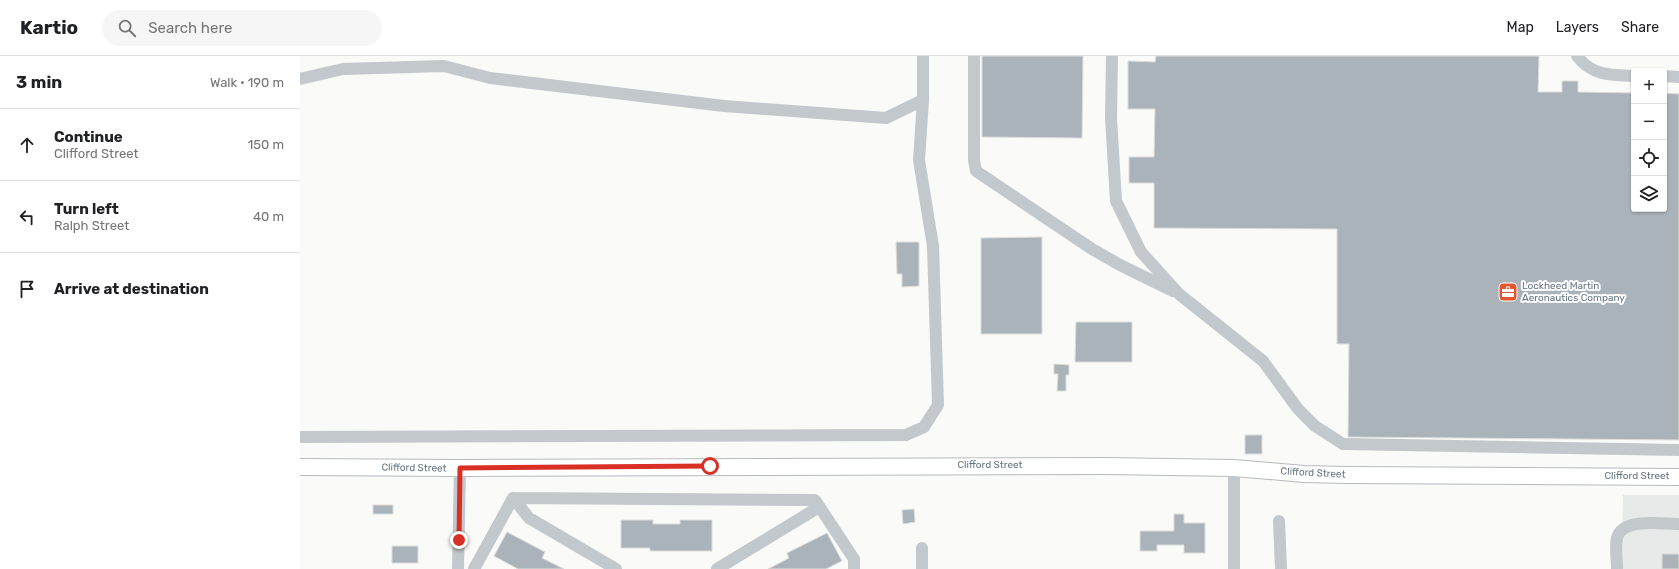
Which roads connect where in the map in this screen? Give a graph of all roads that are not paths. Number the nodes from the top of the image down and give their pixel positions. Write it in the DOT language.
graph roads {
  1 [pos="923,56"];
  2 [pos="974,56"];
  3 [pos="1112,56"];
  4 [pos="1577,56"];
  5 [pos="1631,76"];
  6 [pos="1667,76"];
  7 [pos="1679,77"];
  8 [pos="300,79"];
  9 [pos="923,100"];
  10 [pos="1179,294"];
  11 [pos="300,437"];
  12 [pos="1679,450"];
  13 [pos="300,467"];
  14 [pos="460,468"];
  15 [pos="1234,468"];
  16 [pos="1679,477"];
  17 [pos="513,498"];
  18 [pos="819,507"];
  19 [pos="1279,522"];
  20 [pos="1679,524"];
  21 [pos="922,548"];
  22 [pos="458,569"];
  23 [pos="474,569"];
  24 [pos="616,569"];
  25 [pos="717,569"];
  26 [pos="854,569"];
  27 [pos="922,569"];
  28 [pos="1234,569"];
  29 [pos="1281,569"];
  30 [pos="1617,569"];
  1 -- 9 [label="street"];
  2 -- 10 [label="street"];
  3 -- 10 [label="street"];
  4 -- 5 [label="street"];
  6 -- 7 [label="street"];
  8 -- 9 [label="street"];
  9 -- 11 [label="street"];
  10 -- 12 [label="street"];
  13 -- 14 [label="main road, Clifford Street"];
  14 -- 15 [label="main road, Clifford Street"];
  14 -- 22 [label="street"];
  15 -- 16 [label="main road, Clifford Street"];
  15 -- 28 [label="street"];
  17 -- 18 [label="street"];
  17 -- 23 [label="street"];
  17 -- 24 [label="street"];
  18 -- 25 [label="street"];
  18 -- 26 [label="street"];
  19 -- 29 [label="street"];
  20 -- 30 [label="street"];
  21 -- 27 [label="street"];
}
